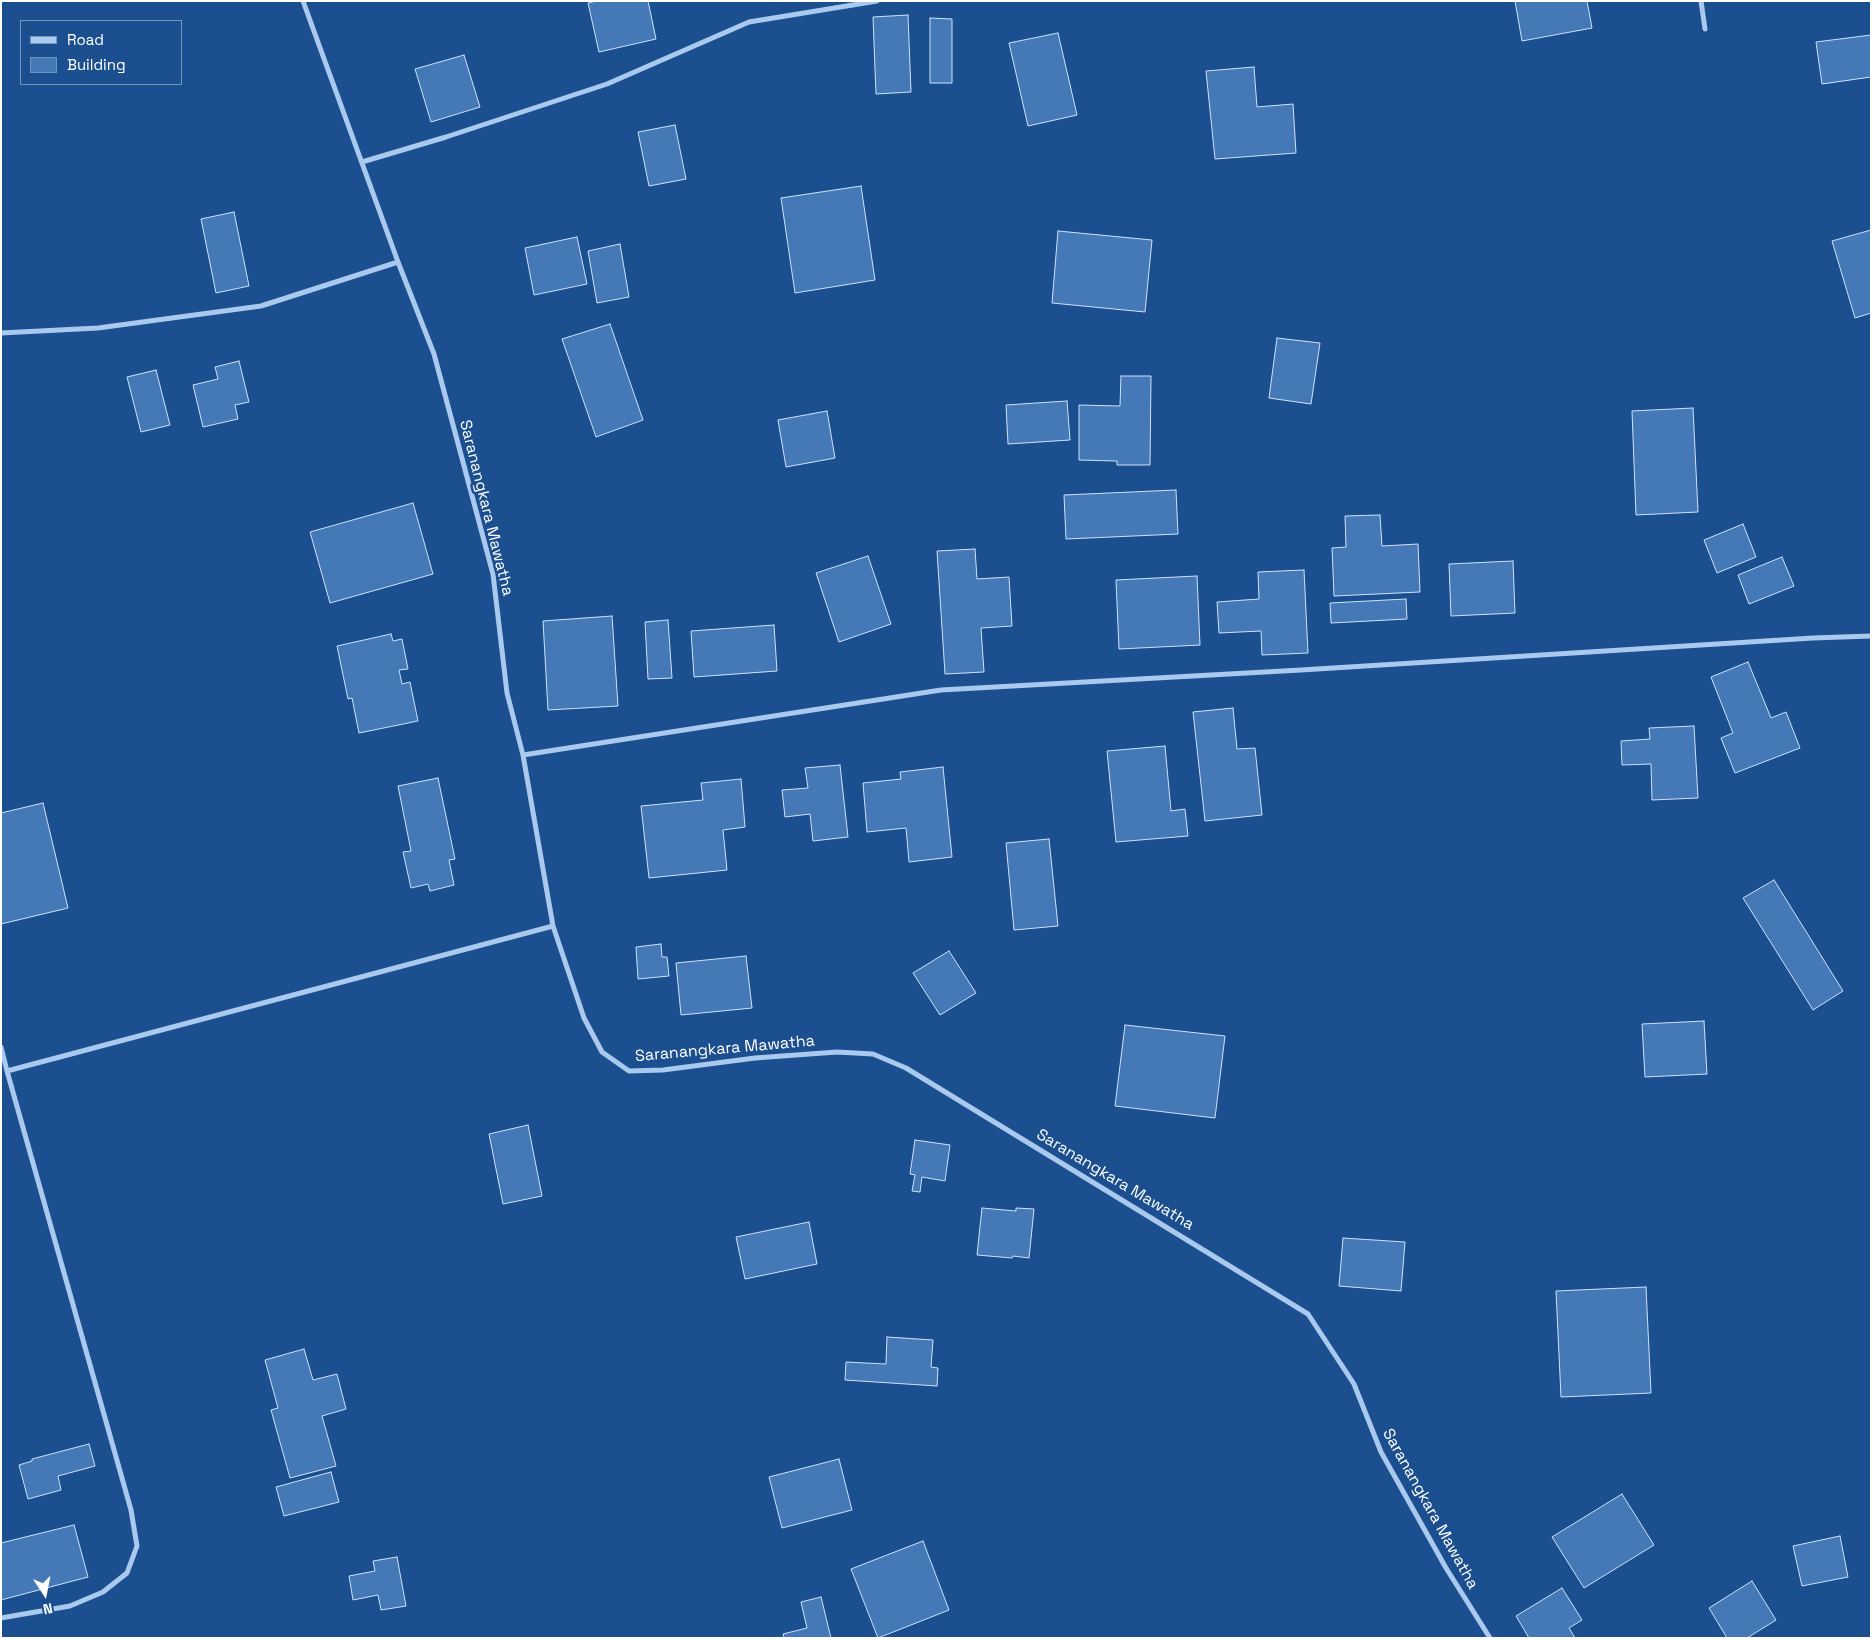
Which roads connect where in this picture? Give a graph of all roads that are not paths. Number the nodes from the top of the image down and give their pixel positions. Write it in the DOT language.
graph roads {
  1 [pos="303,1"];
  2 [pos="877,1"];
  3 [pos="1701,1"];
  4 [pos="1705,29"];
  5 [pos="362,162"];
  6 [pos="398,262"];
  7 [pos="1,333"];
  8 [pos="1871,636"];
  9 [pos="523,755"];
  10 [pos="552,926"];
  11 [pos="1,1046"];
  12 [pos="7,1071"];
  13 [pos="1,1618"];
  14 [pos="1490,1638"];
  1 -- 5 [label="street, Saranangkara Mawatha"];
  2 -- 5 [label="street"];
  3 -- 4 [label="street"];
  5 -- 6 [label="street, Saranangkara Mawatha"];
  6 -- 7 [label="street"];
  6 -- 9 [label="street, Saranangkara Mawatha"];
  8 -- 9 [label="street"];
  9 -- 10 [label="street, Saranangkara Mawatha"];
  10 -- 12 [label="street"];
  10 -- 14 [label="street, Saranangkara Mawatha"];
  11 -- 12 [label="street"];
  12 -- 13 [label="street"];
}
